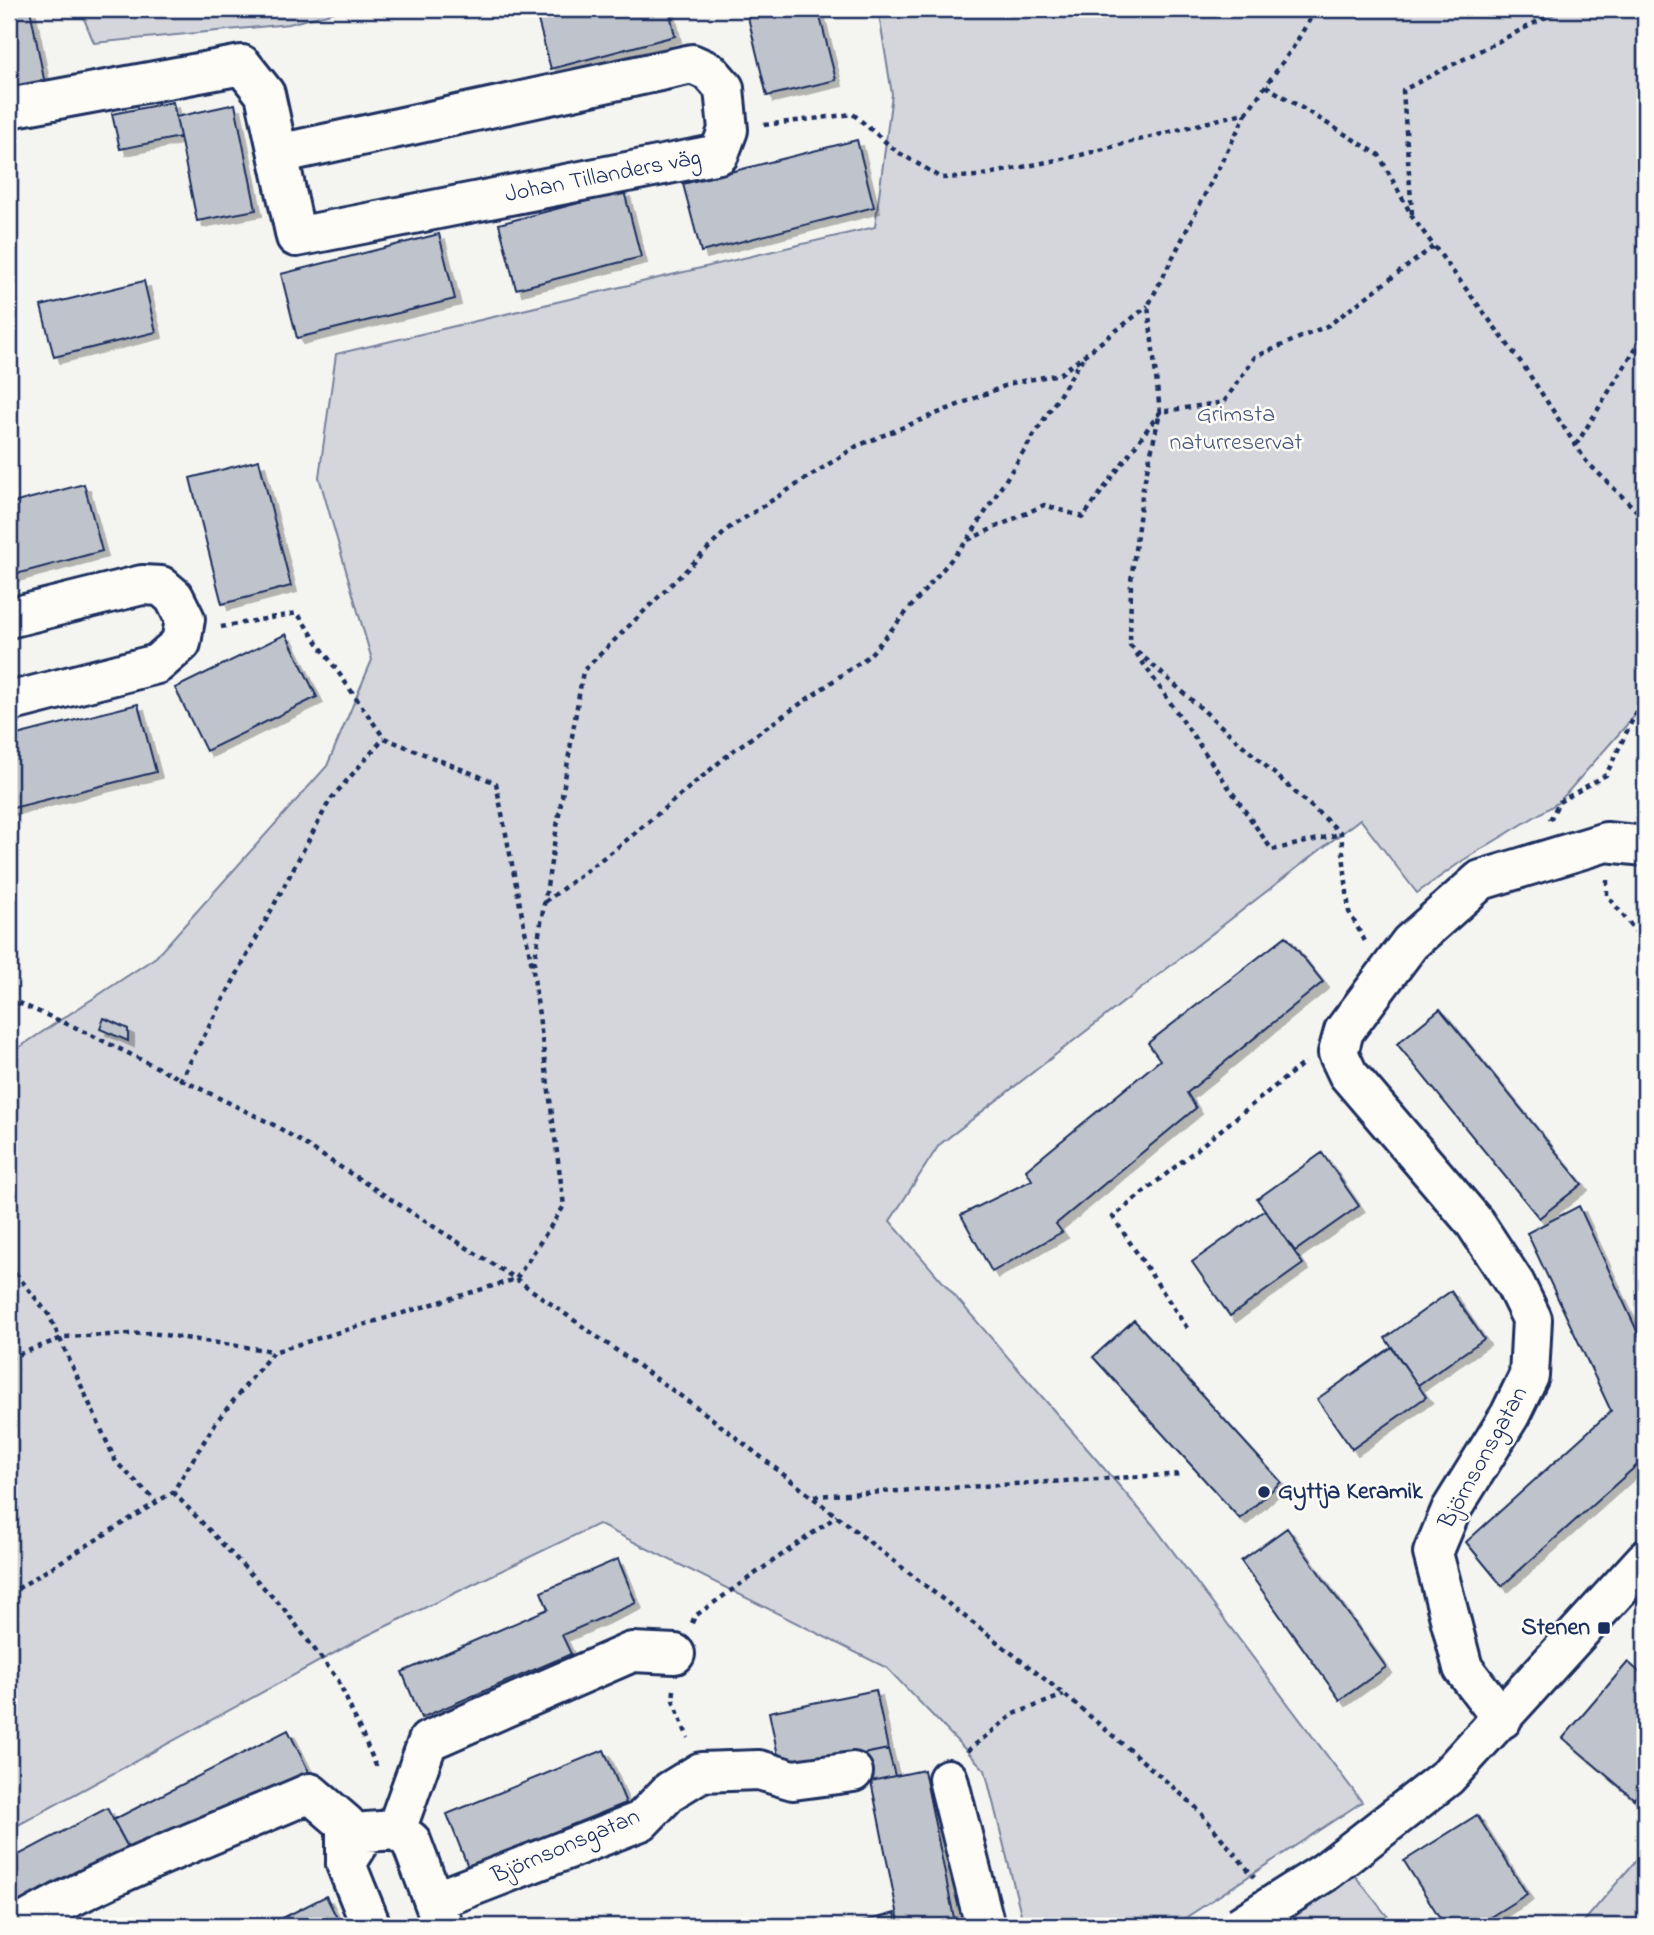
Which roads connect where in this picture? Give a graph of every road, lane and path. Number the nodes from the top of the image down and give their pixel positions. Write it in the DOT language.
graph roads {
  1 [pos="1316,9"];
  2 [pos="1562,9"];
  3 [pos="1266,86"];
  4 [pos="9,108"];
  5 [pos="1247,111"];
  6 [pos="728,130"];
  7 [pos="278,154"];
  8 [pos="1413,218"];
  9 [pos="1434,246"];
  10 [pos="1149,306"];
  11 [pos="1645,333"];
  12 [pos="1085,355"];
  13 [pos="1160,412"];
  14 [pos="1576,445"];
  15 [pos="1645,519"];
  16 [pos="967,541"];
  17 [pos="9,618"];
  18 [pos="182,634"];
  19 [pos="1130,645"];
  20 [pos="1645,694"];
  21 [pos="9,702"];
  22 [pos="384,738"];
  23 [pos="1341,833"];
  24 [pos="1606,842"];
  25 [pos="1645,846"];
  26 [pos="1525,867"];
  27 [pos="544,902"];
  28 [pos="1645,943"];
  29 [pos="533,970"];
  30 [pos="1385,978"];
  31 [pos="9,999"];
  32 [pos="1344,1031"];
  33 [pos="180,1081"];
  34 [pos="9,1265"];
  35 [pos="516,1279"];
  36 [pos="1187,1328"];
  37 [pos="60,1339"];
  38 [pos="273,1352"];
  39 [pos="9,1358"];
  40 [pos="1183,1474"];
  41 [pos="173,1492"];
  42 [pos="813,1496"];
  43 [pos="156,1501"];
  44 [pos="837,1516"];
  45 [pos="1645,1560"];
  46 [pos="9,1594"];
  47 [pos="675,1654"];
  48 [pos="1065,1695"];
  49 [pos="1502,1719"];
  50 [pos="701,1772"];
  51 [pos="853,1772"];
  52 [pos="948,1779"];
  53 [pos="396,1830"];
  54 [pos="346,1864"];
  55 [pos="1262,1885"];
  56 [pos="439,1913"];
  57 [pos="18,1926"];
  58 [pos="371,1926"];
  59 [pos="985,1926"];
  60 [pos="1240,1926"];
  1 -- 3 [label="path"];
  2 -- 8 [label="path"];
  3 -- 5 [label="path"];
  3 -- 8 [label="path"];
  4 -- 7 [label="street, Johan Tillanders väg"];
  5 -- 6 [label="path"];
  5 -- 10 [label="path"];
  6 -- 7 [label="street, Johan Tillanders väg"];
  6 -- 7 [label="street, Johan Tillanders väg"];
  8 -- 9 [label="path"];
  9 -- 13 [label="path"];
  9 -- 14 [label="path"];
  10 -- 12 [label="path"];
  10 -- 13 [label="path"];
  11 -- 14 [label="path"];
  12 -- 16 [label="path"];
  12 -- 27 [label="path"];
  13 -- 16 [label="path"];
  13 -- 19 [label="path"];
  14 -- 15 [label="path"];
  16 -- 27 [label="path"];
  17 -- 18 [label="street"];
  18 -- 21 [label="street"];
  18 -- 22 [label="path"];
  19 -- 23 [label="path"];
  19 -- 23 [label="path"];
  20 -- 26 [label="path"];
  22 -- 29 [label="path"];
  22 -- 33 [label="path"];
  23 -- 30 [label="path"];
  24 -- 25 [label="street"];
  24 -- 26 [label="street"];
  24 -- 28 [label="path"];
  26 -- 30 [label="street"];
  27 -- 29 [label="path"];
  29 -- 35 [label="path"];
  30 -- 32 [label="street"];
  31 -- 33 [label="path"];
  32 -- 36 [label="path"];
  32 -- 49 [label="street, Björnsonsgatan"];
  33 -- 35 [label="path"];
  34 -- 37 [label="path"];
  35 -- 38 [label="path"];
  35 -- 42 [label="path"];
  37 -- 38 [label="path"];
  37 -- 39 [label="path"];
  37 -- 43 [label="path"];
  38 -- 41 [label="path"];
  40 -- 42 [label="path"];
  41 -- 43 [label="path"];
  41 -- 53 [label="path"];
  42 -- 44 [label="path"];
  43 -- 46 [label="path"];
  44 -- 47 [label="path"];
  44 -- 48 [label="path"];
  45 -- 49 [label="street"];
  47 -- 50 [label="path"];
  47 -- 53 [label="street"];
  48 -- 52 [label="path"];
  48 -- 55 [label="path"];
  49 -- 60 [label="street, bridge"];
  50 -- 51 [label="street, Björnsonsgatan"];
  50 -- 56 [label="street, Björnsonsgatan"];
  52 -- 59 [label="street"];
  53 -- 54 [label="street"];
  53 -- 56 [label="street, Björnsonsgatan"];
  54 -- 57 [label="street"];
  54 -- 58 [label="street"];
}
